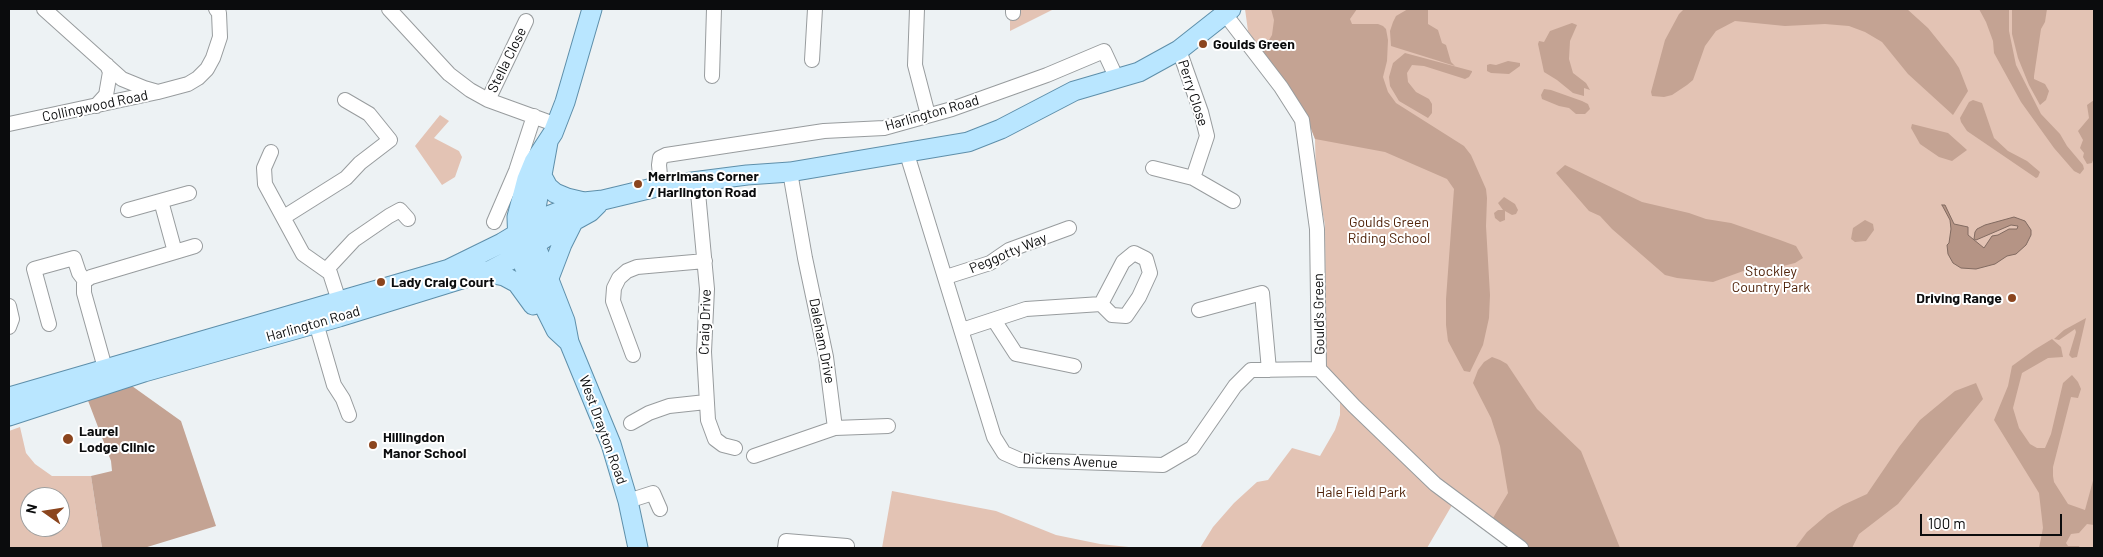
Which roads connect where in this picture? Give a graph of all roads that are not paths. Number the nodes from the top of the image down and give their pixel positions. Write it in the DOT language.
graph roads {
  1 [pos="44,9"];
  2 [pos="56,9"];
  3 [pos="216,9"];
  4 [pos="389,9"];
  5 [pos="592,9"];
  6 [pos="714,9"];
  7 [pos="815,9"];
  8 [pos="917,9"];
  9 [pos="1228,12"];
  10 [pos="526,21"];
  11 [pos="63,26"];
  12 [pos="1179,50"];
  13 [pos="812,60"];
  14 [pos="107,65"];
  15 [pos="712,76"];
  16 [pos="1117,79"];
  17 [pos="158,92"];
  18 [pos="344,100"];
  19 [pos="488,100"];
  20 [pos="96,106"];
  21 [pos="928,115"];
  22 [pos="534,116"];
  23 [pos="9,124"];
  24 [pos="557,124"];
  25 [pos="548,142"];
  26 [pos="271,152"];
  27 [pos="907,154"];
  28 [pos="1153,168"];
  29 [pos="790,172"];
  30 [pos="542,176"];
  31 [pos="1193,178"];
  32 [pos="697,182"];
  33 [pos="661,186"];
  34 [pos="189,193"];
  35 [pos="603,200"];
  36 [pos="161,201"];
  37 [pos="1233,201"];
  38 [pos="584,202"];
  39 [pos="128,210"];
  40 [pos="284,217"];
  41 [pos="408,218"];
  42 [pos="574,220"];
  43 [pos="494,222"];
  44 [pos="533,224"];
  45 [pos="1069,228"];
  46 [pos="516,235"];
  47 [pos="195,246"];
  48 [pos="527,250"];
  49 [pos="175,252"];
  50 [pos="705,260"];
  51 [pos="327,269"];
  52 [pos="484,272"];
  53 [pos="946,277"];
  54 [pos="549,278"];
  55 [pos="86,281"];
  56 [pos="339,301"];
  57 [pos="1101,304"];
  58 [pos="9,306"];
  59 [pos="1199,310"];
  60 [pos="994,320"];
  61 [pos="550,321"];
  62 [pos="49,324"];
  63 [pos="316,324"];
  64 [pos="9,327"];
  65 [pos="962,330"];
  66 [pos="569,342"];
  67 [pos="632,355"];
  68 [pos="1074,366"];
  69 [pos="105,368"];
  70 [pos="1319,369"];
  71 [pos="1269,370"];
  72 [pos="9,397"];
  73 [pos="706,402"];
  74 [pos="349,414"];
  75 [pos="9,416"];
  76 [pos="631,423"];
  77 [pos="888,426"];
  78 [pos="835,428"];
  79 [pos="735,448"];
  80 [pos="754,456"];
  81 [pos="628,501"];
  82 [pos="660,508"];
  83 [pos="847,546"];
  84 [pos="638,548"];
  85 [pos="786,548"];
  86 [pos="1521,548"];
  1 -- 11 [label="street, Collingwood Road"];
  2 -- 11 [label="street"];
  3 -- 17 [label="street"];
  4 -- 19 [label="street"];
  5 -- 24 [label="main road, West Drayton Road"];
  6 -- 15 [label="street"];
  7 -- 13 [label="street"];
  8 -- 21 [label="street"];
  9 -- 12 [label="main road, Harlington Road"];
  9 -- 70 [label="street, Gould's Green"];
  10 -- 19 [label="street, Stella Close"];
  11 -- 14 [label="street, Collingwood Road"];
  12 -- 16 [label="main road, Harlington Road"];
  12 -- 31 [label="street, Perry Close"];
  14 -- 17 [label="street, Collingwood Road"];
  14 -- 20 [label="street"];
  16 -- 21 [label="street, Harlington Road"];
  16 -- 27 [label="main road, Harlington Road"];
  17 -- 20 [label="street, Collingwood Road"];
  18 -- 40 [label="street"];
  19 -- 22 [label="street"];
  20 -- 23 [label="street, Collingwood Road"];
  21 -- 33 [label="street, Harlington Road"];
  22 -- 24 [label="street"];
  22 -- 43 [label="street"];
  24 -- 25 [label="main road, West Drayton Road"];
  25 -- 30 [label="main road, West Drayton Road"];
  25 -- 46 [label="main road, West Drayton Road"];
  26 -- 40 [label="street"];
  27 -- 29 [label="main road, Harlington Road"];
  27 -- 53 [label="street, Dickens Avenue"];
  28 -- 31 [label="street"];
  29 -- 32 [label="main road, Harlington Road"];
  29 -- 78 [label="street, Daleham Drive"];
  30 -- 38 [label="main road"];
  30 -- 44 [label="main road, West Drayton Road"];
  31 -- 37 [label="street"];
  32 -- 33 [label="main road, Harlington Road"];
  32 -- 50 [label="street, Craig Drive"];
  33 -- 35 [label="main road, Harlington Road"];
  34 -- 36 [label="street"];
  35 -- 38 [label="main road, Harlington Road"];
  35 -- 42 [label="main road, Harlington Road"];
  36 -- 39 [label="street"];
  36 -- 49 [label="street"];
  38 -- 44 [label="main road, Harlington Road"];
  40 -- 51 [label="street"];
  41 -- 51 [label="street"];
  42 -- 48 [label="main road, Harlington Road"];
  42 -- 54 [label="main road"];
  44 -- 46 [label="main road, Harlington Road"];
  44 -- 48 [label="main road, West Drayton Road"];
  45 -- 53 [label="street, Peggotty Way"];
  46 -- 48 [label="main road, West Drayton Road"];
  46 -- 56 [label="main road, Harlington Road"];
  47 -- 49 [label="street"];
  48 -- 52 [label="main road, Harlington Road"];
  48 -- 54 [label="main road, West Drayton Road"];
  48 -- 61 [label="main road, West Drayton Road"];
  49 -- 55 [label="street"];
  50 -- 67 [label="street"];
  50 -- 73 [label="street, Craig Drive"];
  51 -- 56 [label="street"];
  52 -- 61 [label="main road, West Drayton Road"];
  52 -- 63 [label="main road, Harlington Road"];
  53 -- 65 [label="street, Dickens Avenue"];
  54 -- 66 [label="main road, West Drayton Road"];
  55 -- 62 [label="street"];
  55 -- 69 [label="street"];
  56 -- 69 [label="main road, Harlington Road"];
  57 -- 60 [label="street"];
  58 -- 64 [label="street"];
  59 -- 71 [label="street"];
  60 -- 65 [label="street"];
  60 -- 68 [label="street"];
  61 -- 66 [label="main road, West Drayton Road"];
  63 -- 74 [label="street"];
  63 -- 75 [label="main road, Harlington Road"];
  65 -- 71 [label="street, Dickens Avenue"];
  66 -- 81 [label="main road, West Drayton Road"];
  69 -- 72 [label="main road, Harlington Road"];
  70 -- 71 [label="street, Dickens Avenue"];
  70 -- 86 [label="street, Gould's Green"];
  73 -- 76 [label="street"];
  73 -- 79 [label="street, Craig Drive"];
  77 -- 78 [label="street"];
  78 -- 80 [label="street"];
  81 -- 82 [label="street"];
  81 -- 84 [label="main road, West Drayton Road"];
  83 -- 85 [label="street"];
}
